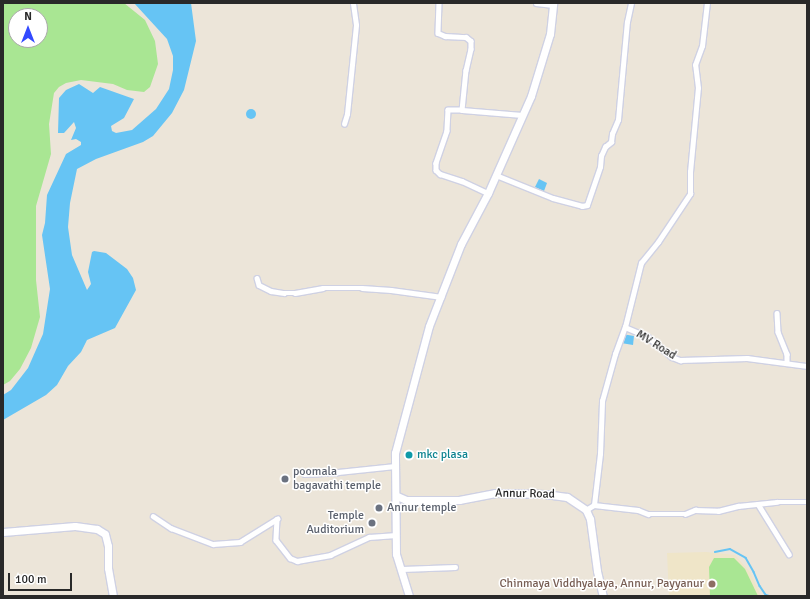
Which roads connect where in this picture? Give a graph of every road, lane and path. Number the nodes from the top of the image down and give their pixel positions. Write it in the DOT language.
graph roads {
  1 [pos="353,3"];
  2 [pos="439,3"];
  3 [pos="536,3"];
  4 [pos="631,3"];
  5 [pos="707,3"];
  6 [pos="553,4"];
  7 [pos="462,110"];
  8 [pos="522,115"];
  9 [pos="344,124"];
  10 [pos="496,175"];
  11 [pos="488,193"];
  12 [pos="257,278"];
  13 [pos="442,297"];
  14 [pos="777,313"];
  15 [pos="625,327"];
  16 [pos="787,363"];
  17 [pos="807,366"];
  18 [pos="395,466"];
  19 [pos="304,474"];
  20 [pos="396,496"];
  21 [pos="807,502"];
  22 [pos="758,504"];
  23 [pos="594,505"];
  24 [pos="586,510"];
  25 [pos="152,516"];
  26 [pos="3,532"];
  27 [pos="396,535"];
  28 [pos="789,554"];
  29 [pos="455,567"];
  30 [pos="402,569"];
  31 [pos="113,596"];
  32 [pos="408,596"];
  33 [pos="603,596"];
  1 -- 9 [label="street"];
  2 -- 7 [label="street"];
  3 -- 6 [label="street"];
  4 -- 10 [label="street"];
  5 -- 15 [label="street"];
  6 -- 8 [label="main road"];
  7 -- 8 [label="street"];
  7 -- 11 [label="street"];
  8 -- 10 [label="main road"];
  10 -- 11 [label="main road"];
  11 -- 13 [label="main road"];
  12 -- 13 [label="street"];
  13 -- 18 [label="main road"];
  14 -- 16 [label="street"];
  15 -- 16 [label="street, MV Road"];
  15 -- 23 [label="street, MV Road"];
  16 -- 17 [label="street, MV Road"];
  18 -- 19 [label="street"];
  18 -- 20 [label="main road"];
  20 -- 24 [label="main road, Annur Road"];
  20 -- 27 [label="main road"];
  21 -- 22 [label="street"];
  22 -- 23 [label="street"];
  22 -- 28 [label="street"];
  23 -- 24 [label="street"];
  24 -- 33 [label="main road"];
  25 -- 27 [label="street"];
  26 -- 31 [label="main road"];
  27 -- 30 [label="main road"];
  29 -- 30 [label="street"];
  30 -- 32 [label="main road"];
}
